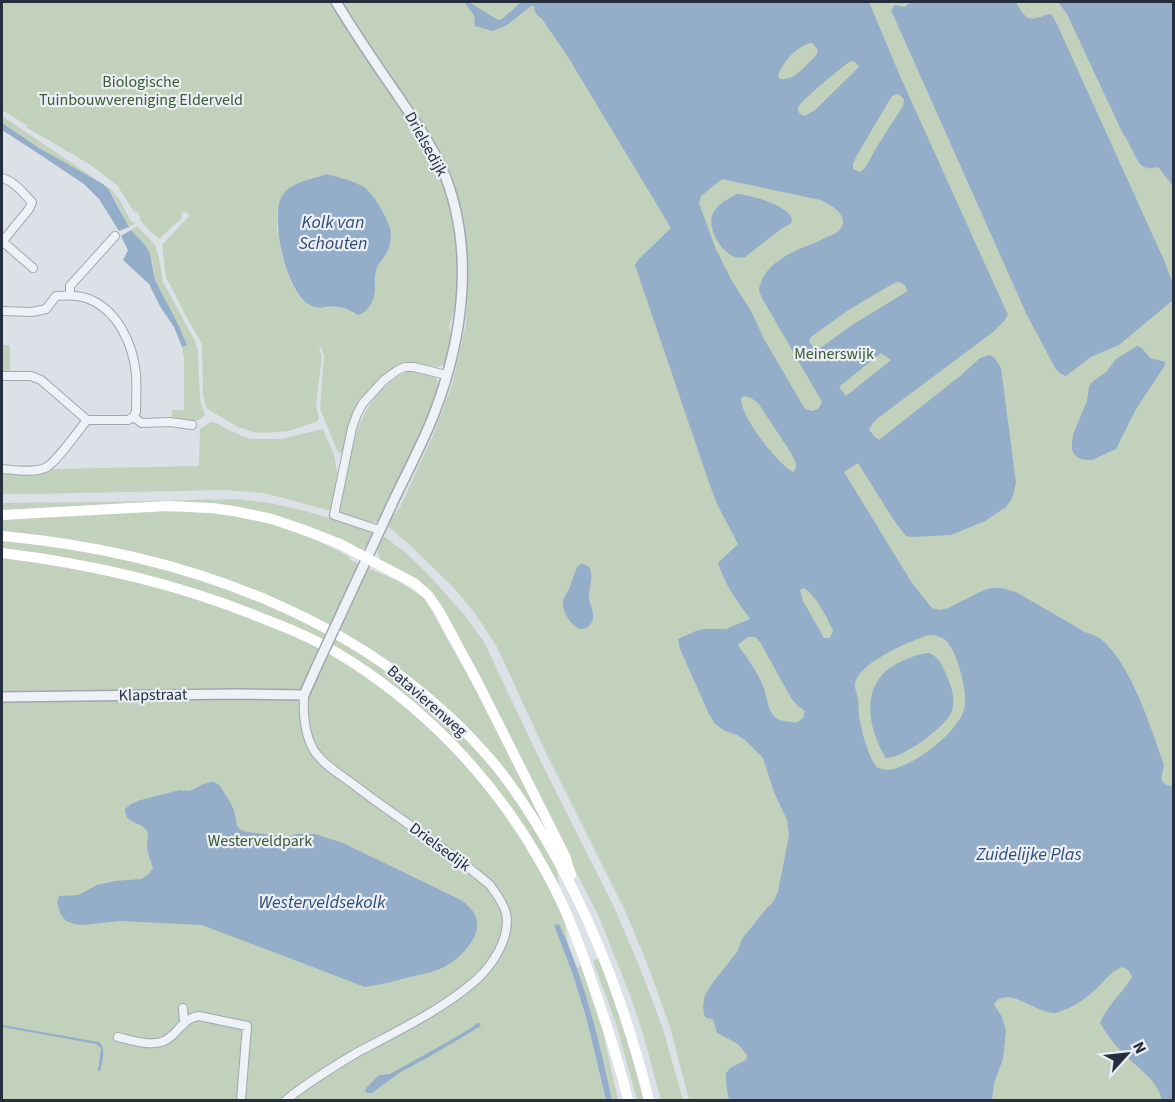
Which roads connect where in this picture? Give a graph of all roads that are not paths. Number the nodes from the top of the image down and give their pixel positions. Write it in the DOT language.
graph roads {
  1 [pos="336,2"];
  2 [pos="2,178"];
  3 [pos="115,236"];
  4 [pos="2,241"];
  5 [pos="33,268"];
  6 [pos="70,295"];
  7 [pos="2,311"];
  8 [pos="446,375"];
  9 [pos="2,376"];
  10 [pos="133,417"];
  11 [pos="87,420"];
  12 [pos="192,425"];
  13 [pos="2,469"];
  14 [pos="2,515"];
  15 [pos="380,530"];
  16 [pos="2,536"];
  17 [pos="4,555"];
  18 [pos="368,558"];
  19 [pos="304,695"];
  20 [pos="2,697"];
  21 [pos="576,893"];
  22 [pos="183,1008"];
  23 [pos="184,1022"];
  24 [pos="118,1037"];
  25 [pos="241,1101"];
  26 [pos="286,1101"];
  27 [pos="628,1101"];
  28 [pos="649,1101"];
  1 -- 8 [label="street, Drielsedijk"];
  2 -- 4 [label="street"];
  3 -- 6 [label="street"];
  4 -- 5 [label="street"];
  6 -- 7 [label="street"];
  6 -- 10 [label="street"];
  8 -- 15 [label="street, Drielsedijk"];
  8 -- 15 [label="street"];
  9 -- 11 [label="street"];
  10 -- 11 [label="street"];
  10 -- 12 [label="street"];
  11 -- 13 [label="street"];
  14 -- 18 [label="main road"];
  15 -- 18 [label="street, Drielsedijk"];
  16 -- 21 [label="main road, Batavierenweg"];
  17 -- 27 [label="main road, Batavierenweg"];
  18 -- 19 [label="street, Drielsedijk, bridge"];
  18 -- 21 [label="main road"];
  19 -- 20 [label="street, Klapstraat"];
  19 -- 26 [label="street, Drielsedijk"];
  21 -- 28 [label="main road, Batavierenweg"];
  22 -- 23 [label="street"];
  23 -- 24 [label="street"];
  23 -- 25 [label="street"];
}
